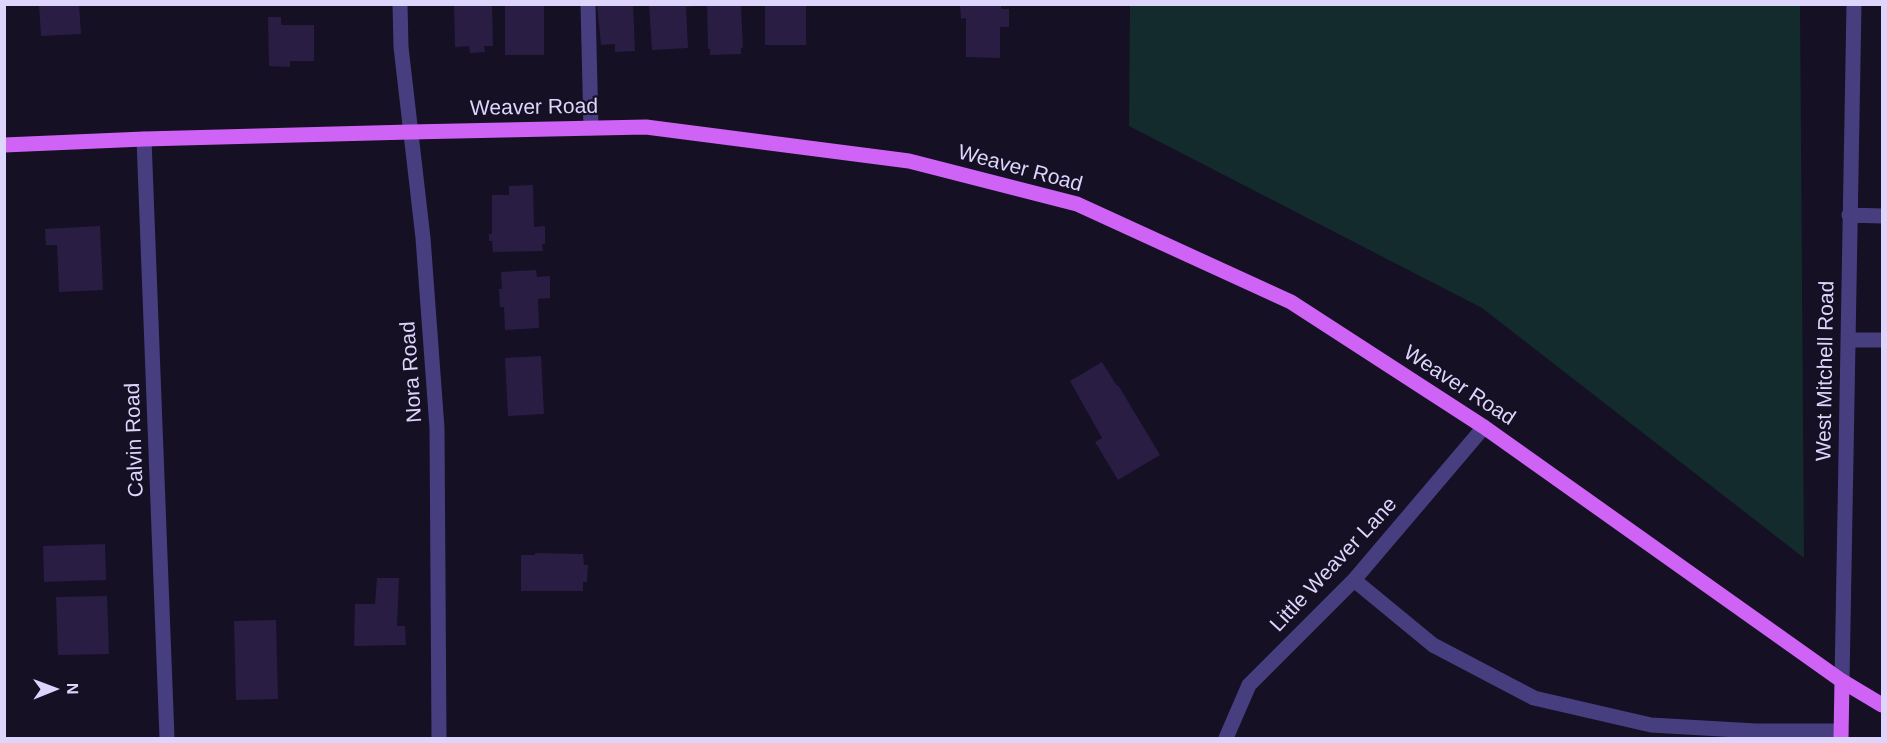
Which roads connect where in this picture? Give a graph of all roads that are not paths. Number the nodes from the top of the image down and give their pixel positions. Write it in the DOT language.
graph roads {
  1 [pos="400,4"];
  2 [pos="588,4"];
  3 [pos="1854,4"];
  4 [pos="591,128"];
  5 [pos="410,132"];
  6 [pos="144,139"];
  7 [pos="4,145"];
  8 [pos="1849,215"];
  9 [pos="1882,216"];
  10 [pos="1848,339"];
  11 [pos="1882,339"];
  12 [pos="1484,427"];
  13 [pos="1354,580"];
  14 [pos="1842,681"];
  15 [pos="1882,705"];
  16 [pos="1841,735"];
  17 [pos="167,738"];
  18 [pos="439,738"];
  19 [pos="1226,738"];
  1 -- 5 [label="street, Nora Road"];
  2 -- 4 [label="street"];
  3 -- 8 [label="street, West Mitchell Road"];
  4 -- 5 [label="main road, Weaver Road"];
  4 -- 12 [label="main road, Weaver Road"];
  5 -- 6 [label="main road, Weaver Road"];
  5 -- 18 [label="street, Nora Road"];
  6 -- 7 [label="main road, Weaver Road"];
  6 -- 17 [label="street, Calvin Road"];
  8 -- 9 [label="street"];
  8 -- 10 [label="street, West Mitchell Road"];
  10 -- 11 [label="street"];
  10 -- 14 [label="street, West Mitchell Road"];
  12 -- 13 [label="street, Little Weaver Lane"];
  12 -- 14 [label="main road, Weaver Road"];
  13 -- 16 [label="street"];
  13 -- 19 [label="street, Little Weaver Lane"];
  14 -- 15 [label="main road, Weaver Road"];
  14 -- 16 [label="main road, West Mitchell Road"];
}
